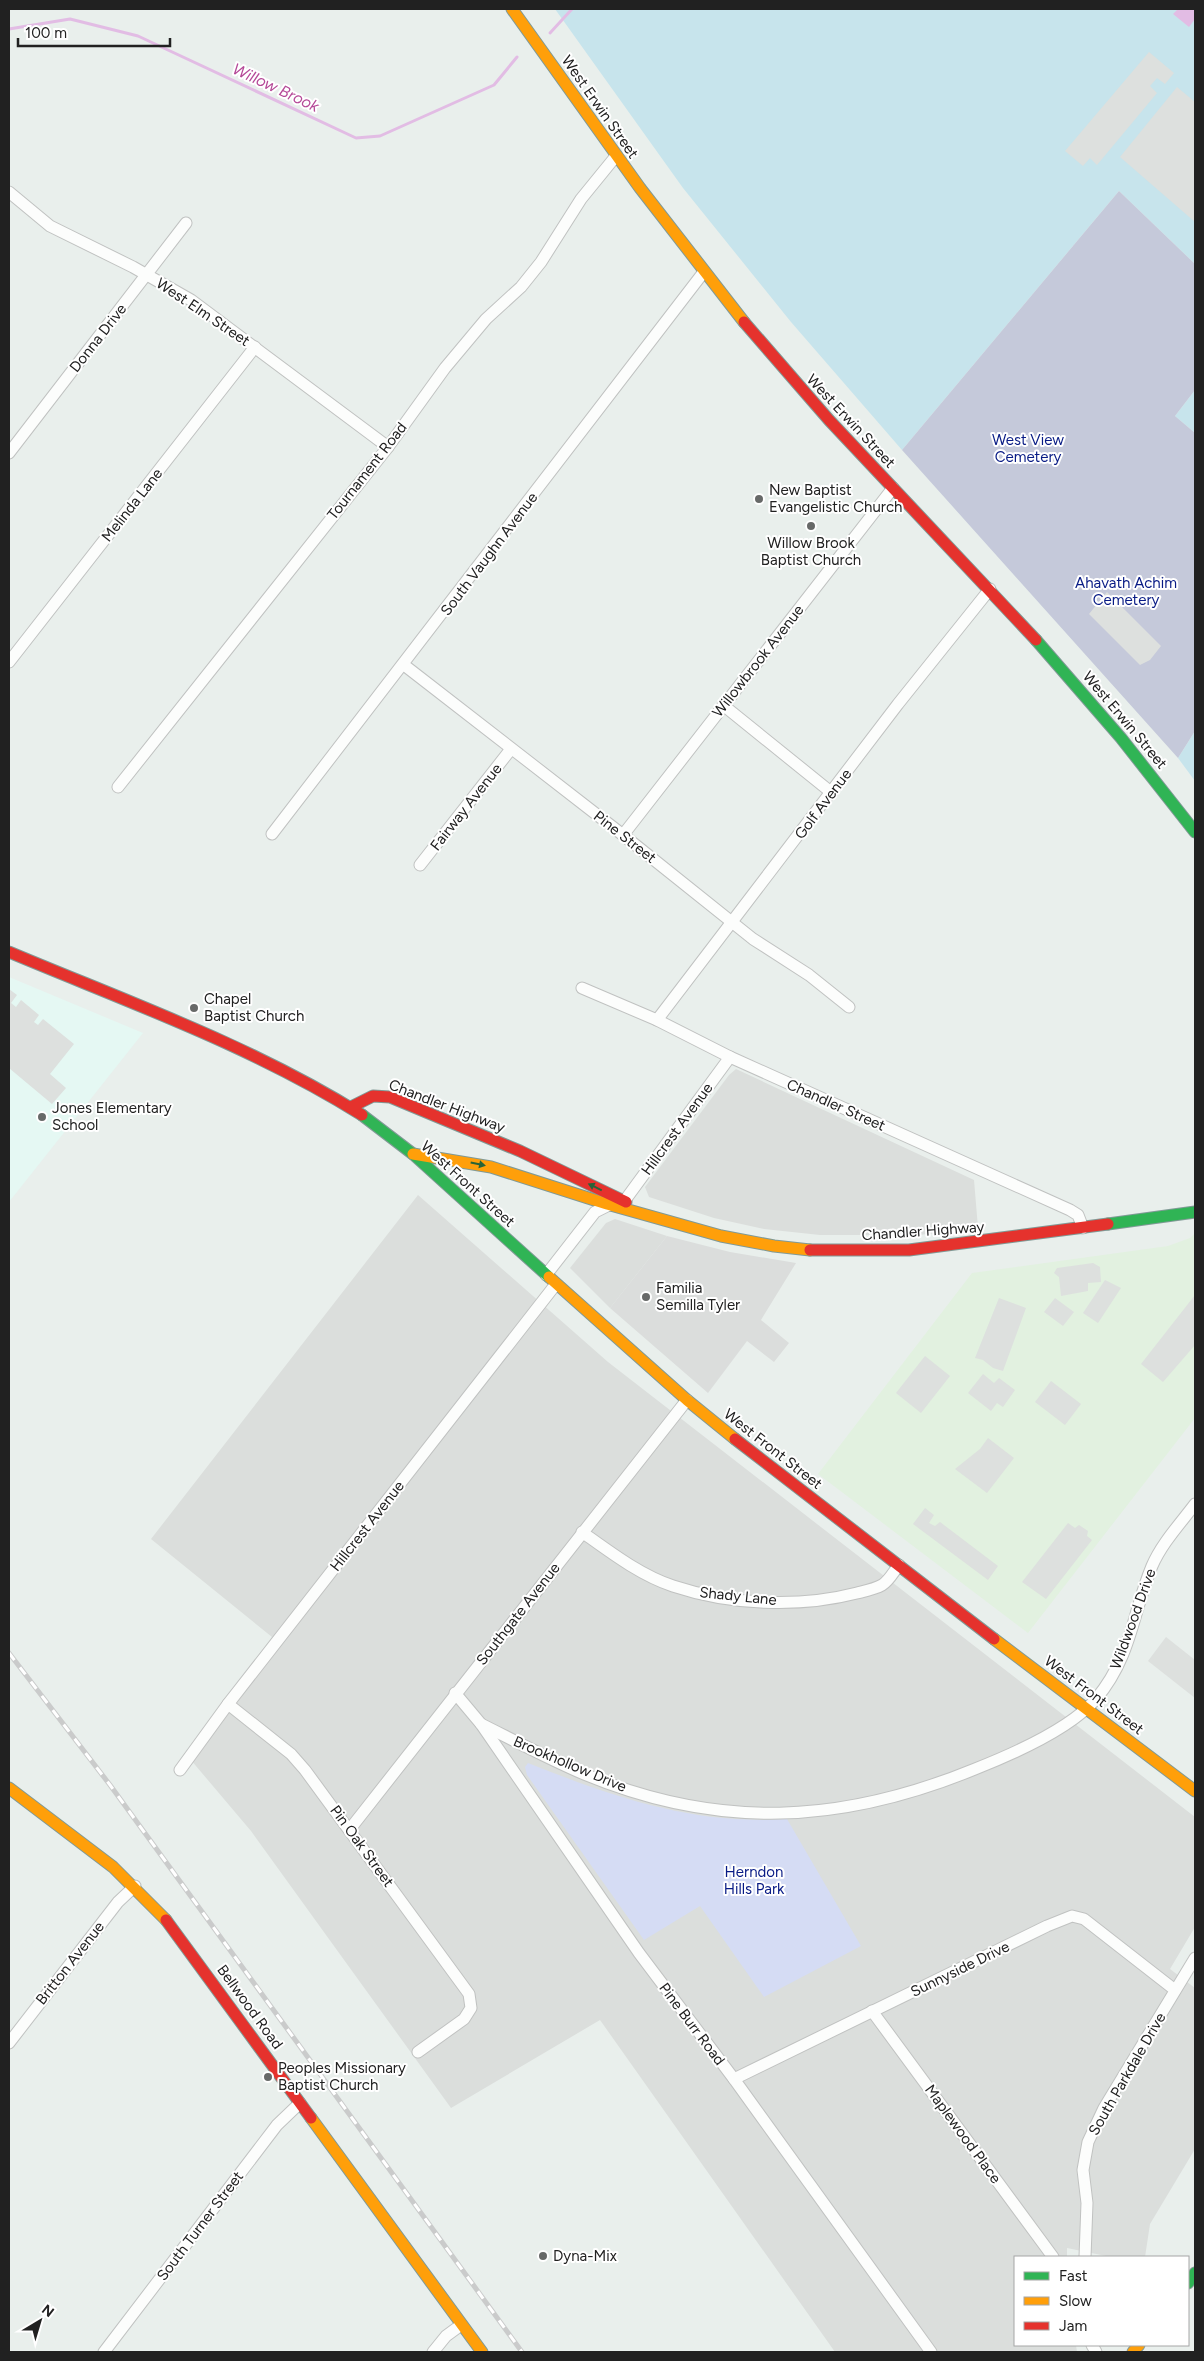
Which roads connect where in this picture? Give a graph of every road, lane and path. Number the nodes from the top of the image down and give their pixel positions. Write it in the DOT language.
graph roads {
  1 [pos="512,9"];
  2 [pos="616,156"];
  3 [pos="9,192"];
  4 [pos="186,223"];
  5 [pos="703,273"];
  6 [pos="147,275"];
  7 [pos="255,347"];
  8 [pos="388,447"];
  9 [pos="9,453"];
  10 [pos="893,488"];
  11 [pos="990,589"];
  12 [pos="9,662"];
  13 [pos="404,665"];
  14 [pos="723,705"];
  15 [pos="511,749"];
  16 [pos="118,787"];
  17 [pos="832,793"];
  18 [pos="1195,832"];
  19 [pos="272,834"];
  20 [pos="623,835"];
  21 [pos="420,865"];
  22 [pos="732,923"];
  23 [pos="9,952"];
  24 [pos="582,988"];
  25 [pos="849,1007"];
  26 [pos="657,1020"];
  27 [pos="730,1057"];
  28 [pos="351,1107"];
  29 [pos="413,1154"];
  30 [pos="607,1204"];
  31 [pos="622,1205"];
  32 [pos="1195,1212"];
  33 [pos="1083,1228"];
  34 [pos="546,1275"];
  35 [pos="556,1284"];
  36 [pos="686,1400"];
  37 [pos="1195,1504"];
  38 [pos="582,1532"];
  39 [pos="899,1565"];
  40 [pos="455,1694"];
  41 [pos="228,1704"];
  42 [pos="1088,1708"];
  43 [pos="481,1724"];
  44 [pos="982,1766"];
  45 [pos="180,1770"];
  46 [pos="9,1788"];
  47 [pos="1195,1791"];
  48 [pos="350,1829"];
  49 [pos="135,1886"];
  50 [pos="1195,1958"];
  51 [pos="1175,1990"];
  52 [pos="872,2011"];
  53 [pos="9,2043"];
  54 [pos="418,2052"];
  55 [pos="734,2079"];
  56 [pos="300,2102"];
  57 [pos="1052,2256"];
  58 [pos="1085,2256"];
  59 [pos="461,2325"];
  60 [pos="104,2352"];
  61 [pos="433,2352"];
  62 [pos="482,2352"];
  63 [pos="931,2352"];
  1 -- 2 [label="main road, West Erwin Street"];
  2 -- 5 [label="main road, West Erwin Street"];
  2 -- 8 [label="street, Tournament Road"];
  3 -- 6 [label="street, West Elm Street"];
  4 -- 6 [label="street, Donna Drive"];
  5 -- 10 [label="main road, West Erwin Street"];
  5 -- 13 [label="street, South Vaughn Avenue"];
  6 -- 7 [label="street, West Elm Street"];
  6 -- 9 [label="street, Donna Drive"];
  7 -- 8 [label="street, West Elm Street"];
  7 -- 12 [label="street, Melinda Lane"];
  8 -- 16 [label="street, Tournament Road"];
  10 -- 11 [label="main road, West Erwin Street"];
  10 -- 14 [label="street, Willowbrook Avenue"];
  11 -- 17 [label="street, Golf Avenue"];
  11 -- 18 [label="main road, West Erwin Street"];
  13 -- 15 [label="street, Pine Street"];
  13 -- 19 [label="street, South Vaughn Avenue"];
  14 -- 17 [label="street"];
  14 -- 20 [label="street, Willowbrook Avenue"];
  15 -- 20 [label="street, Pine Street"];
  15 -- 21 [label="street, Fairway Avenue"];
  17 -- 22 [label="street, Golf Avenue"];
  20 -- 22 [label="street, Pine Street"];
  22 -- 25 [label="street, Pine Street"];
  22 -- 26 [label="street, Golf Avenue"];
  23 -- 28 [label="main road"];
  24 -- 26 [label="street, Chandler Street"];
  26 -- 27 [label="street, Chandler Street"];
  27 -- 31 [label="street, Hillcrest Avenue"];
  27 -- 33 [label="street, Chandler Street"];
  28 -- 29 [label="main road, West Front Street"];
  31 -- 28 [label="main road, Chandler Highway, one-way"];
  29 -- 30 [label="main road, Chandler Highway, one-way"];
  29 -- 34 [label="main road, West Front Street"];
  30 -- 31 [label="main road, Chandler Highway"];
  30 -- 34 [label="street"];
  31 -- 33 [label="main road, Chandler Highway"];
  32 -- 33 [label="main road, Chandler Highway"];
  34 -- 35 [label="main road, West Front Street"];
  35 -- 36 [label="main road, West Front Street"];
  35 -- 41 [label="street, Hillcrest Avenue"];
  36 -- 38 [label="street, Southgate Avenue"];
  36 -- 39 [label="main road, West Front Street"];
  37 -- 42 [label="street, Wildwood Drive"];
  38 -- 39 [label="street, Shady Lane"];
  38 -- 40 [label="street, Southgate Avenue"];
  39 -- 42 [label="main road, West Front Street"];
  40 -- 43 [label="street, Pine Burr Road"];
  40 -- 48 [label="street, Southgate Avenue"];
  41 -- 45 [label="street, Hillcrest Avenue"];
  41 -- 48 [label="street, Pin Oak Street"];
  42 -- 44 [label="street, Wildwood Drive"];
  42 -- 47 [label="main road, West Front Street"];
  43 -- 44 [label="street, Brookhollow Drive"];
  43 -- 55 [label="street, Pine Burr Road"];
  46 -- 49 [label="main road, Bellwood Road"];
  48 -- 54 [label="street, Pin Oak Street"];
  49 -- 53 [label="street, Britton Avenue"];
  49 -- 56 [label="main road, Bellwood Road"];
  50 -- 51 [label="street, South Parkdale Drive"];
  51 -- 52 [label="street, Sunnyside Drive"];
  51 -- 58 [label="street, South Parkdale Drive"];
  52 -- 55 [label="street, Sunnyside Drive"];
  52 -- 57 [label="street, Maplewood Place"];
  55 -- 63 [label="street, Pine Burr Road"];
  56 -- 59 [label="main road, Bellwood Road"];
  56 -- 60 [label="street, South Turner Street"];
  59 -- 61 [label="street"];
  59 -- 62 [label="main road, Bellwood Road"];
}
